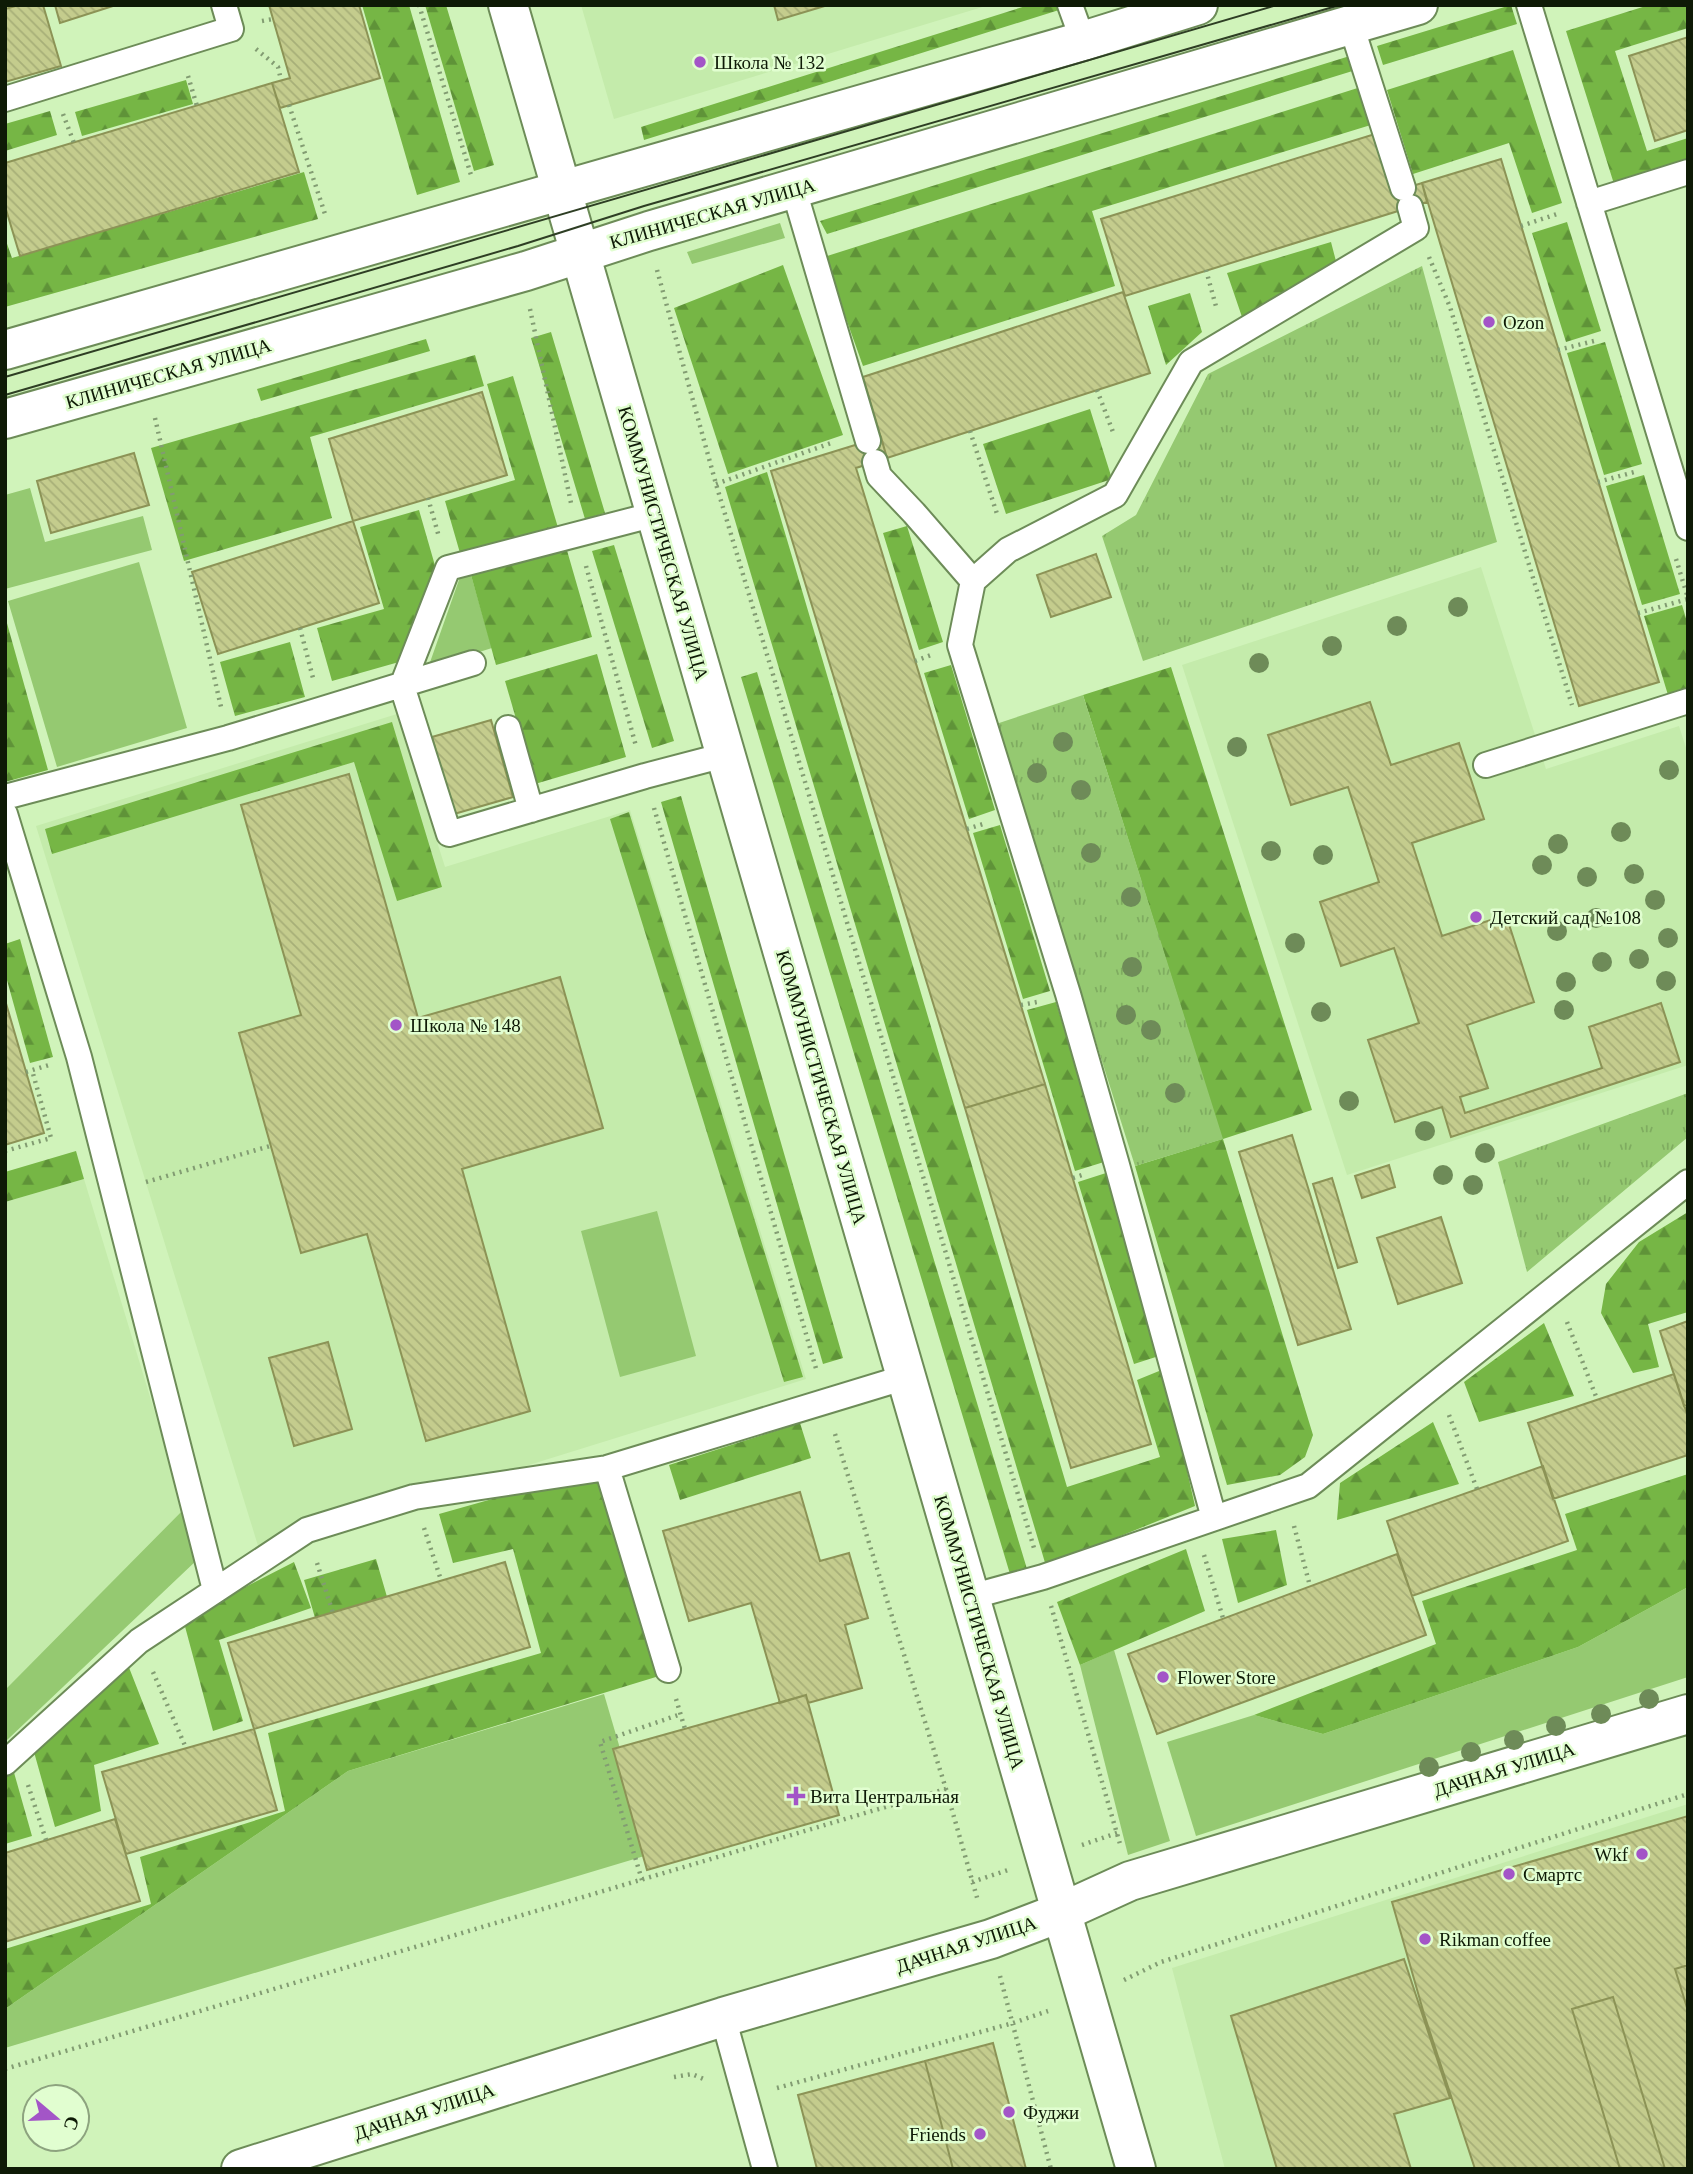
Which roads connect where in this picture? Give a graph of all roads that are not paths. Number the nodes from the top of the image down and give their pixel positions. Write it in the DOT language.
graph roads {
  1 [pos="508,5"];
  2 [pos="1070,5"];
  3 [pos="1198,5"];
  4 [pos="1418,5"];
  5 [pos="1529,5"];
  6 [pos="228,17"];
  7 [pos="1351,25"];
  8 [pos="1083,41"];
  9 [pos="5,99"];
  10 [pos="1688,172"];
  11 [pos="561,189"];
  12 [pos="794,190"];
  13 [pos="1589,202"];
  14 [pos="579,253"];
  15 [pos="5,350"];
  16 [pos="5,419"];
  17 [pos="656,514"];
  18 [pos="1688,528"];
  19 [pos="974,581"];
  20 [pos="473,663"];
  21 [pos="402,686"];
  22 [pos="1688,701"];
  23 [pos="508,728"];
  24 [pos="725,755"];
  25 [pos="1486,765"];
  26 [pos="5,797"];
  27 [pos="531,810"];
  28 [pos="5,814"];
  29 [pos="1688,1182"];
  30 [pos="905,1377"];
  31 [pos="607,1468"];
  32 [pos="1204,1521"];
  33 [pos="215,1590"];
  34 [pos="970,1597"];
  35 [pos="668,1670"];
  36 [pos="1688,1714"];
  37 [pos="12,1757"];
  38 [pos="1062,1912"];
  39 [pos="723,2017"];
  40 [pos="265,2165"];
  41 [pos="765,2169"];
  42 [pos="1136,2169"];
  1 -- 11 [label="street, КОММУНИСТИЧЕСКАЯ УЛИЦА"];
  2 -- 8 [label="lane"];
  3 -- 8 [label="street"];
  4 -- 7 [label="street, КЛИНИЧЕСКАЯ УЛИЦА"];
  5 -- 13 [label="lane"];
  6 -- 9 [label="lane"];
  7 -- 12 [label="street, КЛИНИЧЕСКАЯ УЛИЦА"];
  7 -- 19 [label="lane"];
  8 -- 11 [label="street"];
  10 -- 13 [label="lane"];
  11 -- 14 [label="street, КОММУНИСТИЧЕСКАЯ УЛИЦА"];
  11 -- 15 [label="street"];
  12 -- 14 [label="street, КЛИНИЧЕСКАЯ УЛИЦА"];
  12 -- 19 [label="lane"];
  13 -- 18 [label="lane"];
  14 -- 16 [label="street, КЛИНИЧЕСКАЯ УЛИЦА"];
  14 -- 17 [label="street, КОММУНИСТИЧЕСКАЯ УЛИЦА"];
  17 -- 21 [label="lane"];
  17 -- 24 [label="street, КОММУНИСТИЧЕСКАЯ УЛИЦА"];
  19 -- 32 [label="lane"];
  20 -- 21 [label="lane"];
  21 -- 26 [label="lane"];
  21 -- 27 [label="lane"];
  22 -- 25 [label="lane"];
  23 -- 27 [label="lane"];
  24 -- 27 [label="lane"];
  24 -- 30 [label="street, КОММУНИСТИЧЕСКАЯ УЛИЦА"];
  28 -- 33 [label="lane"];
  29 -- 32 [label="lane"];
  30 -- 31 [label="lane"];
  30 -- 34 [label="street, КОММУНИСТИЧЕСКАЯ УЛИЦА"];
  31 -- 33 [label="lane"];
  31 -- 35 [label="lane"];
  32 -- 34 [label="lane"];
  33 -- 37 [label="lane"];
  34 -- 38 [label="street, КОММУНИСТИЧЕСКАЯ УЛИЦА"];
  36 -- 38 [label="street, ДАЧНАЯ УЛИЦА"];
  38 -- 39 [label="street, ДАЧНАЯ УЛИЦА"];
  38 -- 42 [label="street, КОММУНИСТИЧЕСКАЯ УЛИЦА"];
  39 -- 40 [label="street, ДАЧНАЯ УЛИЦА"];
  39 -- 41 [label="lane"];
}
